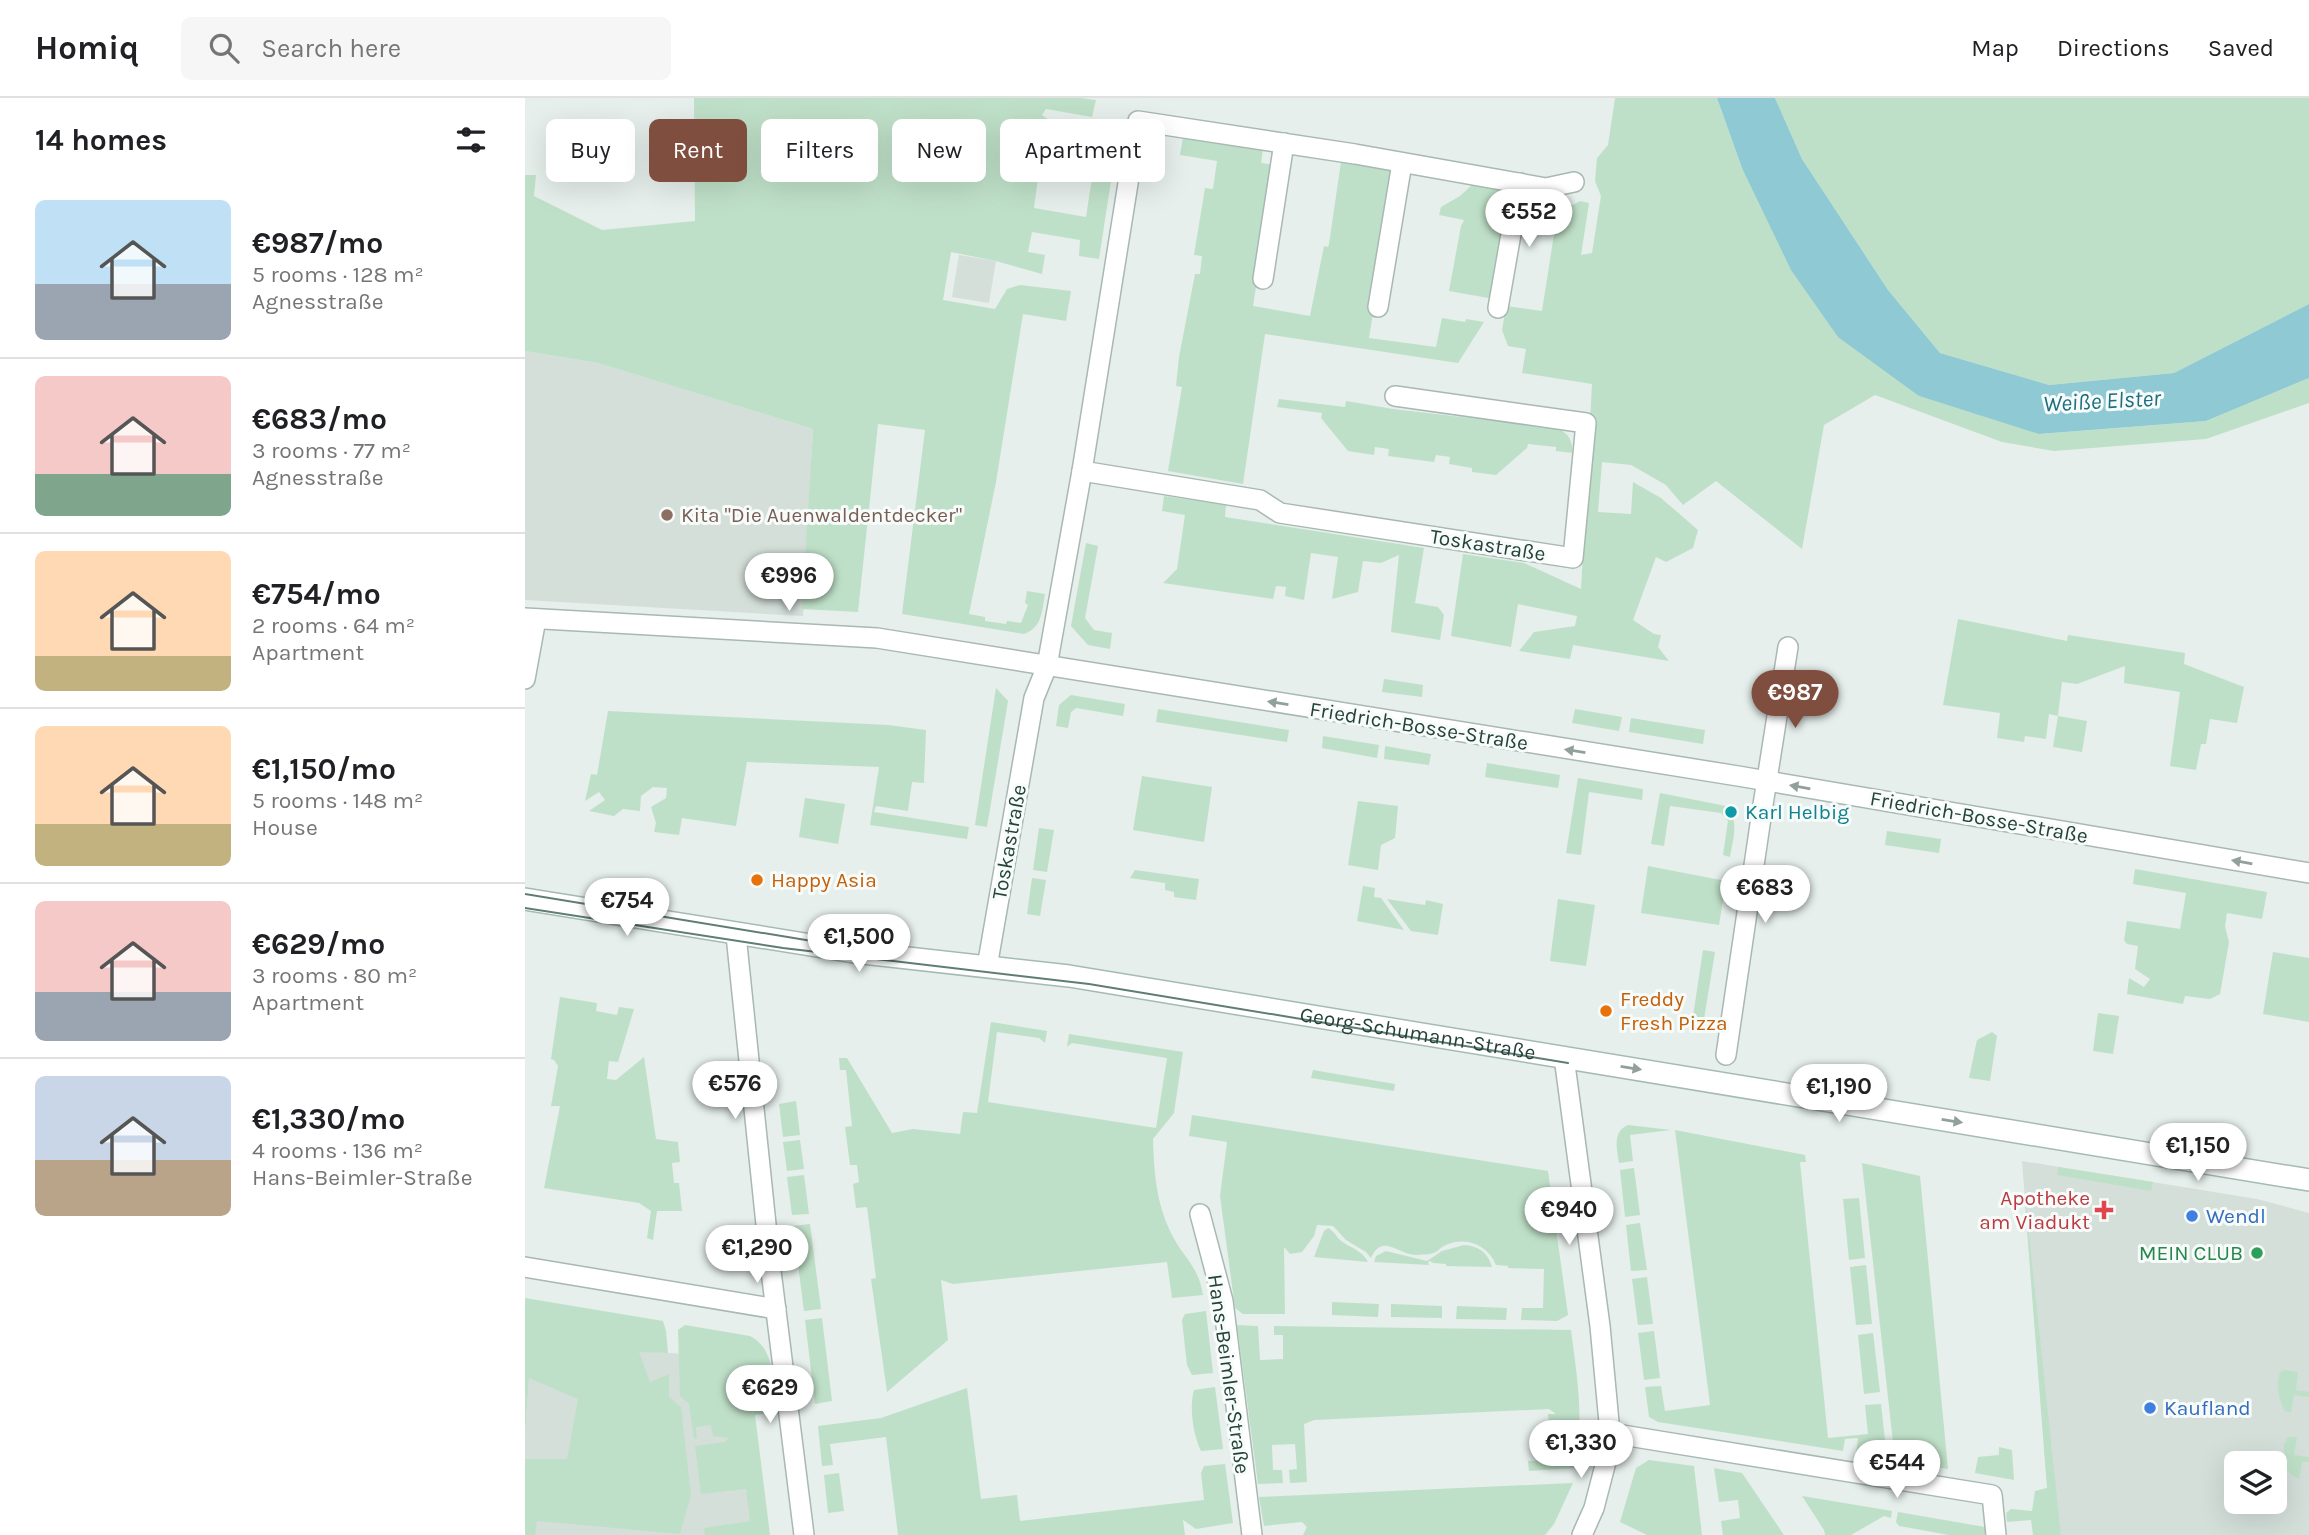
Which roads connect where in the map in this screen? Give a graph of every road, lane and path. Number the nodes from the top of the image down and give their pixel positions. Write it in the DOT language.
graph roads {
  1 [pos="1284,143"];
  2 [pos="1402,163"];
  3 [pos="1574,182"];
  4 [pos="1520,183"];
  5 [pos="1263,279"];
  6 [pos="1377,307"];
  7 [pos="1498,307"];
  8 [pos="1395,396"];
  9 [pos="1082,471"];
  10 [pos="531,619"];
  11 [pos="1788,647"];
  12 [pos="1047,666"];
  13 [pos="525,679"];
  14 [pos="1766,781"];
  15 [pos="2309,873"];
  16 [pos="525,899"];
  17 [pos="736,935"];
  18 [pos="987,967"];
  19 [pos="1726,1055"];
  20 [pos="1564,1057"];
  21 [pos="2309,1180"];
  22 [pos="1201,1214"];
  23 [pos="525,1267"];
  24 [pos="776,1309"];
  25 [pos="1610,1433"];
  26 [pos="804,1535"];
  27 [pos="1252,1535"];
  28 [pos="1582,1535"];
  29 [pos="1996,1535"];
  1 -- 2 [label="street, Toskastraße"];
  1 -- 5 [label="street"];
  1 -- 9 [label="street, Toskastraße"];
  2 -- 4 [label="street, Toskastraße"];
  2 -- 6 [label="street"];
  3 -- 4 [label="street, Toskastraße"];
  4 -- 7 [label="street"];
  8 -- 9 [label="street, Toskastraße"];
  9 -- 12 [label="street, Toskastraße"];
  10 -- 12 [label="street, Friedrich-Bosse-Straße"];
  10 -- 13 [label="street"];
  11 -- 14 [label="street"];
  14 -- 12 [label="street, Friedrich-Bosse-Straße, one-way"];
  12 -- 18 [label="street, Toskastraße"];
  15 -- 14 [label="street, Friedrich-Bosse-Straße, one-way"];
  14 -- 19 [label="street"];
  16 -- 17 [label="main road, Georg-Schumann-Straße"];
  17 -- 18 [label="main road, Georg-Schumann-Straße"];
  17 -- 24 [label="street"];
  18 -- 20 [label="main road, Georg-Schumann-Straße"];
  20 -- 21 [label="main road, Georg-Schumann-Straße, one-way"];
  20 -- 25 [label="street"];
  22 -- 27 [label="street, Hans-Beimler-Straße"];
  23 -- 24 [label="street"];
  24 -- 26 [label="street"];
  25 -- 28 [label="street"];
  25 -- 29 [label="street"];
}
